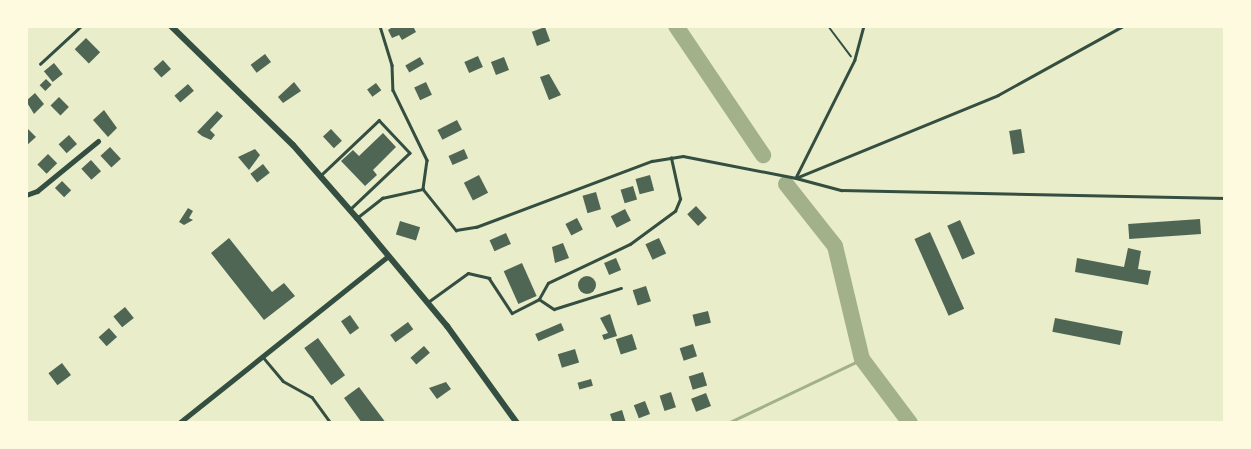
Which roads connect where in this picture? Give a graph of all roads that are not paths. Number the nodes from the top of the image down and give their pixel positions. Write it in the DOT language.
graph roads {
  1 [pos="82,26"];
  2 [pos="171,26"];
  3 [pos="380,26"];
  4 [pos="864,26"];
  5 [pos="1123,26"];
  6 [pos="40,64"];
  7 [pos="98,141"];
  8 [pos="671,158"];
  9 [pos="320,176"];
  10 [pos="796,178"];
  11 [pos="423,189"];
  12 [pos="26,195"];
  13 [pos="1225,198"];
  14 [pos="350,210"];
  15 [pos="357,218"];
  16 [pos="388,256"];
  17 [pos="621,288"];
  18 [pos="539,299"];
  19 [pos="426,304"];
  20 [pos="262,356"];
  21 [pos="178,423"];
  22 [pos="331,423"];
  23 [pos="518,423"];
  1 -- 6 [label="lane"];
  2 -- 9 [label="street"];
  3 -- 11 [label="lane"];
  4 -- 10 [label="lane"];
  5 -- 10 [label="lane"];
  7 -- 12 [label="street"];
  8 -- 10 [label="lane"];
  8 -- 11 [label="lane"];
  8 -- 18 [label="lane"];
  9 -- 14 [label="street"];
  9 -- 14 [label="lane"];
  10 -- 13 [label="lane"];
  11 -- 15 [label="lane"];
  14 -- 15 [label="street"];
  15 -- 16 [label="street"];
  16 -- 19 [label="street"];
  16 -- 20 [label="street"];
  17 -- 18 [label="lane"];
  18 -- 19 [label="lane"];
  19 -- 23 [label="street"];
  20 -- 21 [label="street"];
  20 -- 22 [label="lane"];
}
